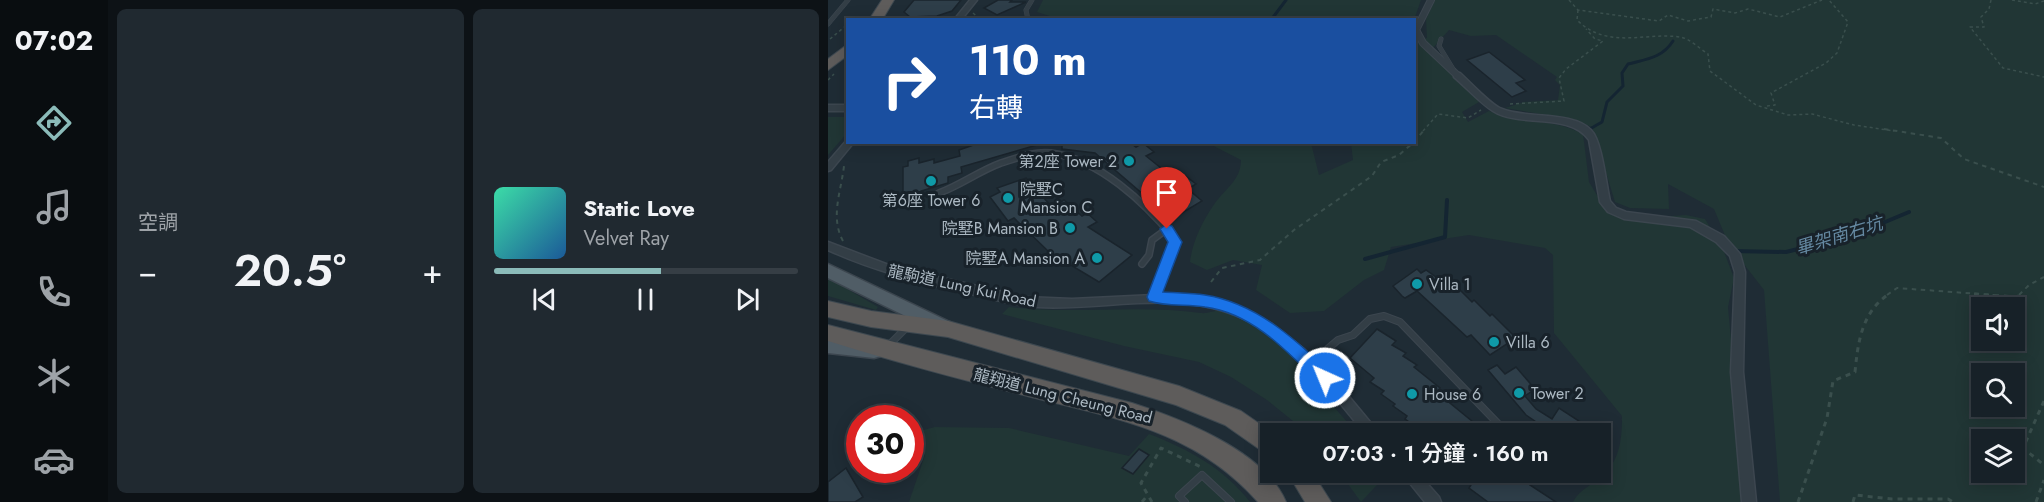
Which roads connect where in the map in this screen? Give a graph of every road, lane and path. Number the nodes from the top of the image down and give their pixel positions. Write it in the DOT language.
graph roads {
  1 [pos="848,0"];
  2 [pos="874,0"];
  3 [pos="888,0"];
  4 [pos="975,0"];
  5 [pos="1032,0"];
  6 [pos="1431,0"];
  7 [pos="1569,0"];
  8 [pos="1822,0"];
  9 [pos="1829,0"];
  10 [pos="1991,0"];
  11 [pos="2012,0"];
  12 [pos="2044,2"];
  13 [pos="974,10"];
  14 [pos="1578,10"];
  15 [pos="862,18"];
  16 [pos="876,18"];
  17 [pos="959,18"];
  18 [pos="978,18"];
  19 [pos="1028,18"];
  20 [pos="828,24"];
  21 [pos="1585,28"];
  22 [pos="844,29"];
  23 [pos="1442,39"];
  24 [pos="829,43"];
  25 [pos="846,50"];
  26 [pos="828,66"];
  27 [pos="1457,75"];
  28 [pos="2044,77"];
  29 [pos="1765,107"];
  30 [pos="828,108"];
  31 [pos="846,108"];
  32 [pos="1486,108"];
  33 [pos="1416,140"];
  34 [pos="847,144"];
  35 [pos="1412,144"];
  36 [pos="844,160"];
  37 [pos="828,168"];
  38 [pos="2044,187"];
  39 [pos="939,193"];
  40 [pos="1160,209"];
  41 [pos="1152,214"];
  42 [pos="1167,229"];
  43 [pos="845,243"];
  44 [pos="828,246"];
  45 [pos="1142,264"];
  46 [pos="828,270"];
  47 [pos="2044,277"];
  48 [pos="1211,282"];
  49 [pos="1154,297"];
  50 [pos="828,309"];
  51 [pos="909,324"];
  52 [pos="948,329"];
  53 [pos="828,333"];
  54 [pos="828,345"];
  55 [pos="884,351"];
  56 [pos="1311,363"];
  57 [pos="2044,401"];
  58 [pos="1364,423"];
  59 [pos="1497,423"];
  60 [pos="1260,436"];
  61 [pos="2044,465"];
  62 [pos="1202,475"];
  63 [pos="2044,480"];
  64 [pos="1306,483"];
  65 [pos="1418,483"];
  66 [pos="1147,496"];
  67 [pos="1142,502"];
  68 [pos="1152,502"];
  69 [pos="1185,502"];
  70 [pos="1232,502"];
  71 [pos="1274,502"];
  72 [pos="1319,502"];
  73 [pos="1434,502"];
  74 [pos="1749,502"];
  75 [pos="1798,502"];
  76 [pos="1853,502"];
  77 [pos="1953,502"];
  78 [pos="2036,502"];
  1 -- 20 [label="lane"];
  2 -- 15 [label="highway"];
  3 -- 16 [label="highway"];
  4 -- 17 [label="street"];
  5 -- 19 [label="lane"];
  6 -- 27 [label="street"];
  7 -- 14 [label="path"];
  8 -- 14 [label="path"];
  9 -- 29 [label="path"];
  10 -- 28 [label="path"];
  11 -- 12 [label="path"];
  13 -- 18 [label="path"];
  14 -- 21 [label="path"];
  21 -- 29 [label="path"];
  21 -- 32 [label="path"];
  22 -- 24 [label="highway"];
  22 -- 24 [label="path"];
  23 -- 27 [label="lane"];
  25 -- 26 [label="highway"];
  27 -- 32 [label="street"];
  29 -- 38 [label="path"];
  30 -- 31 [label="street"];
  32 -- 33 [label="path"];
  32 -- 74 [label="street"];
  34 -- 37 [label="street"];
  35 -- 48 [label="path"];
  36 -- 43 [label="path"];
  39 -- 41 [label="lane"];
  40 -- 41 [label="lane"];
  41 -- 42 [label="lane"];
  42 -- 45 [label="lane"];
  42 -- 49 [label="lane"];
  44 -- 49 [label="street, 龍駒道 Lung Kui Road"];
  46 -- 52 [label="main road"];
  47 -- 75 [label="path"];
  49 -- 56 [label="street, 龍駒道 Lung Kui Road"];
  50 -- 51 [label="highway, 龍翔道 Lung Cheung Road"];
  51 -- 52 [label="highway, 龍翔道 Lung Cheung Road"];
  51 -- 55 [label="lane"];
  52 -- 60 [label="highway, 龍翔道 Lung Cheung Road"];
  53 -- 55 [label="highway, 龍翔道 Lung Cheung Road"];
  54 -- 55 [label="main road"];
  55 -- 71 [label="highway, 龍翔道 Lung Cheung Road"];
  56 -- 58 [label="street, 龍駒道 Lung Kui Road"];
  56 -- 59 [label="lane"];
  57 -- 61 [label="path"];
  62 -- 66 [label="path"];
  62 -- 69 [label="lane"];
  62 -- 70 [label="lane"];
  63 -- 78 [label="path"];
  64 -- 72 [label="highway"];
  65 -- 73 [label="street"];
  66 -- 67 [label="path"];
  66 -- 68 [label="path"];
  76 -- 77 [label="path"];
}
